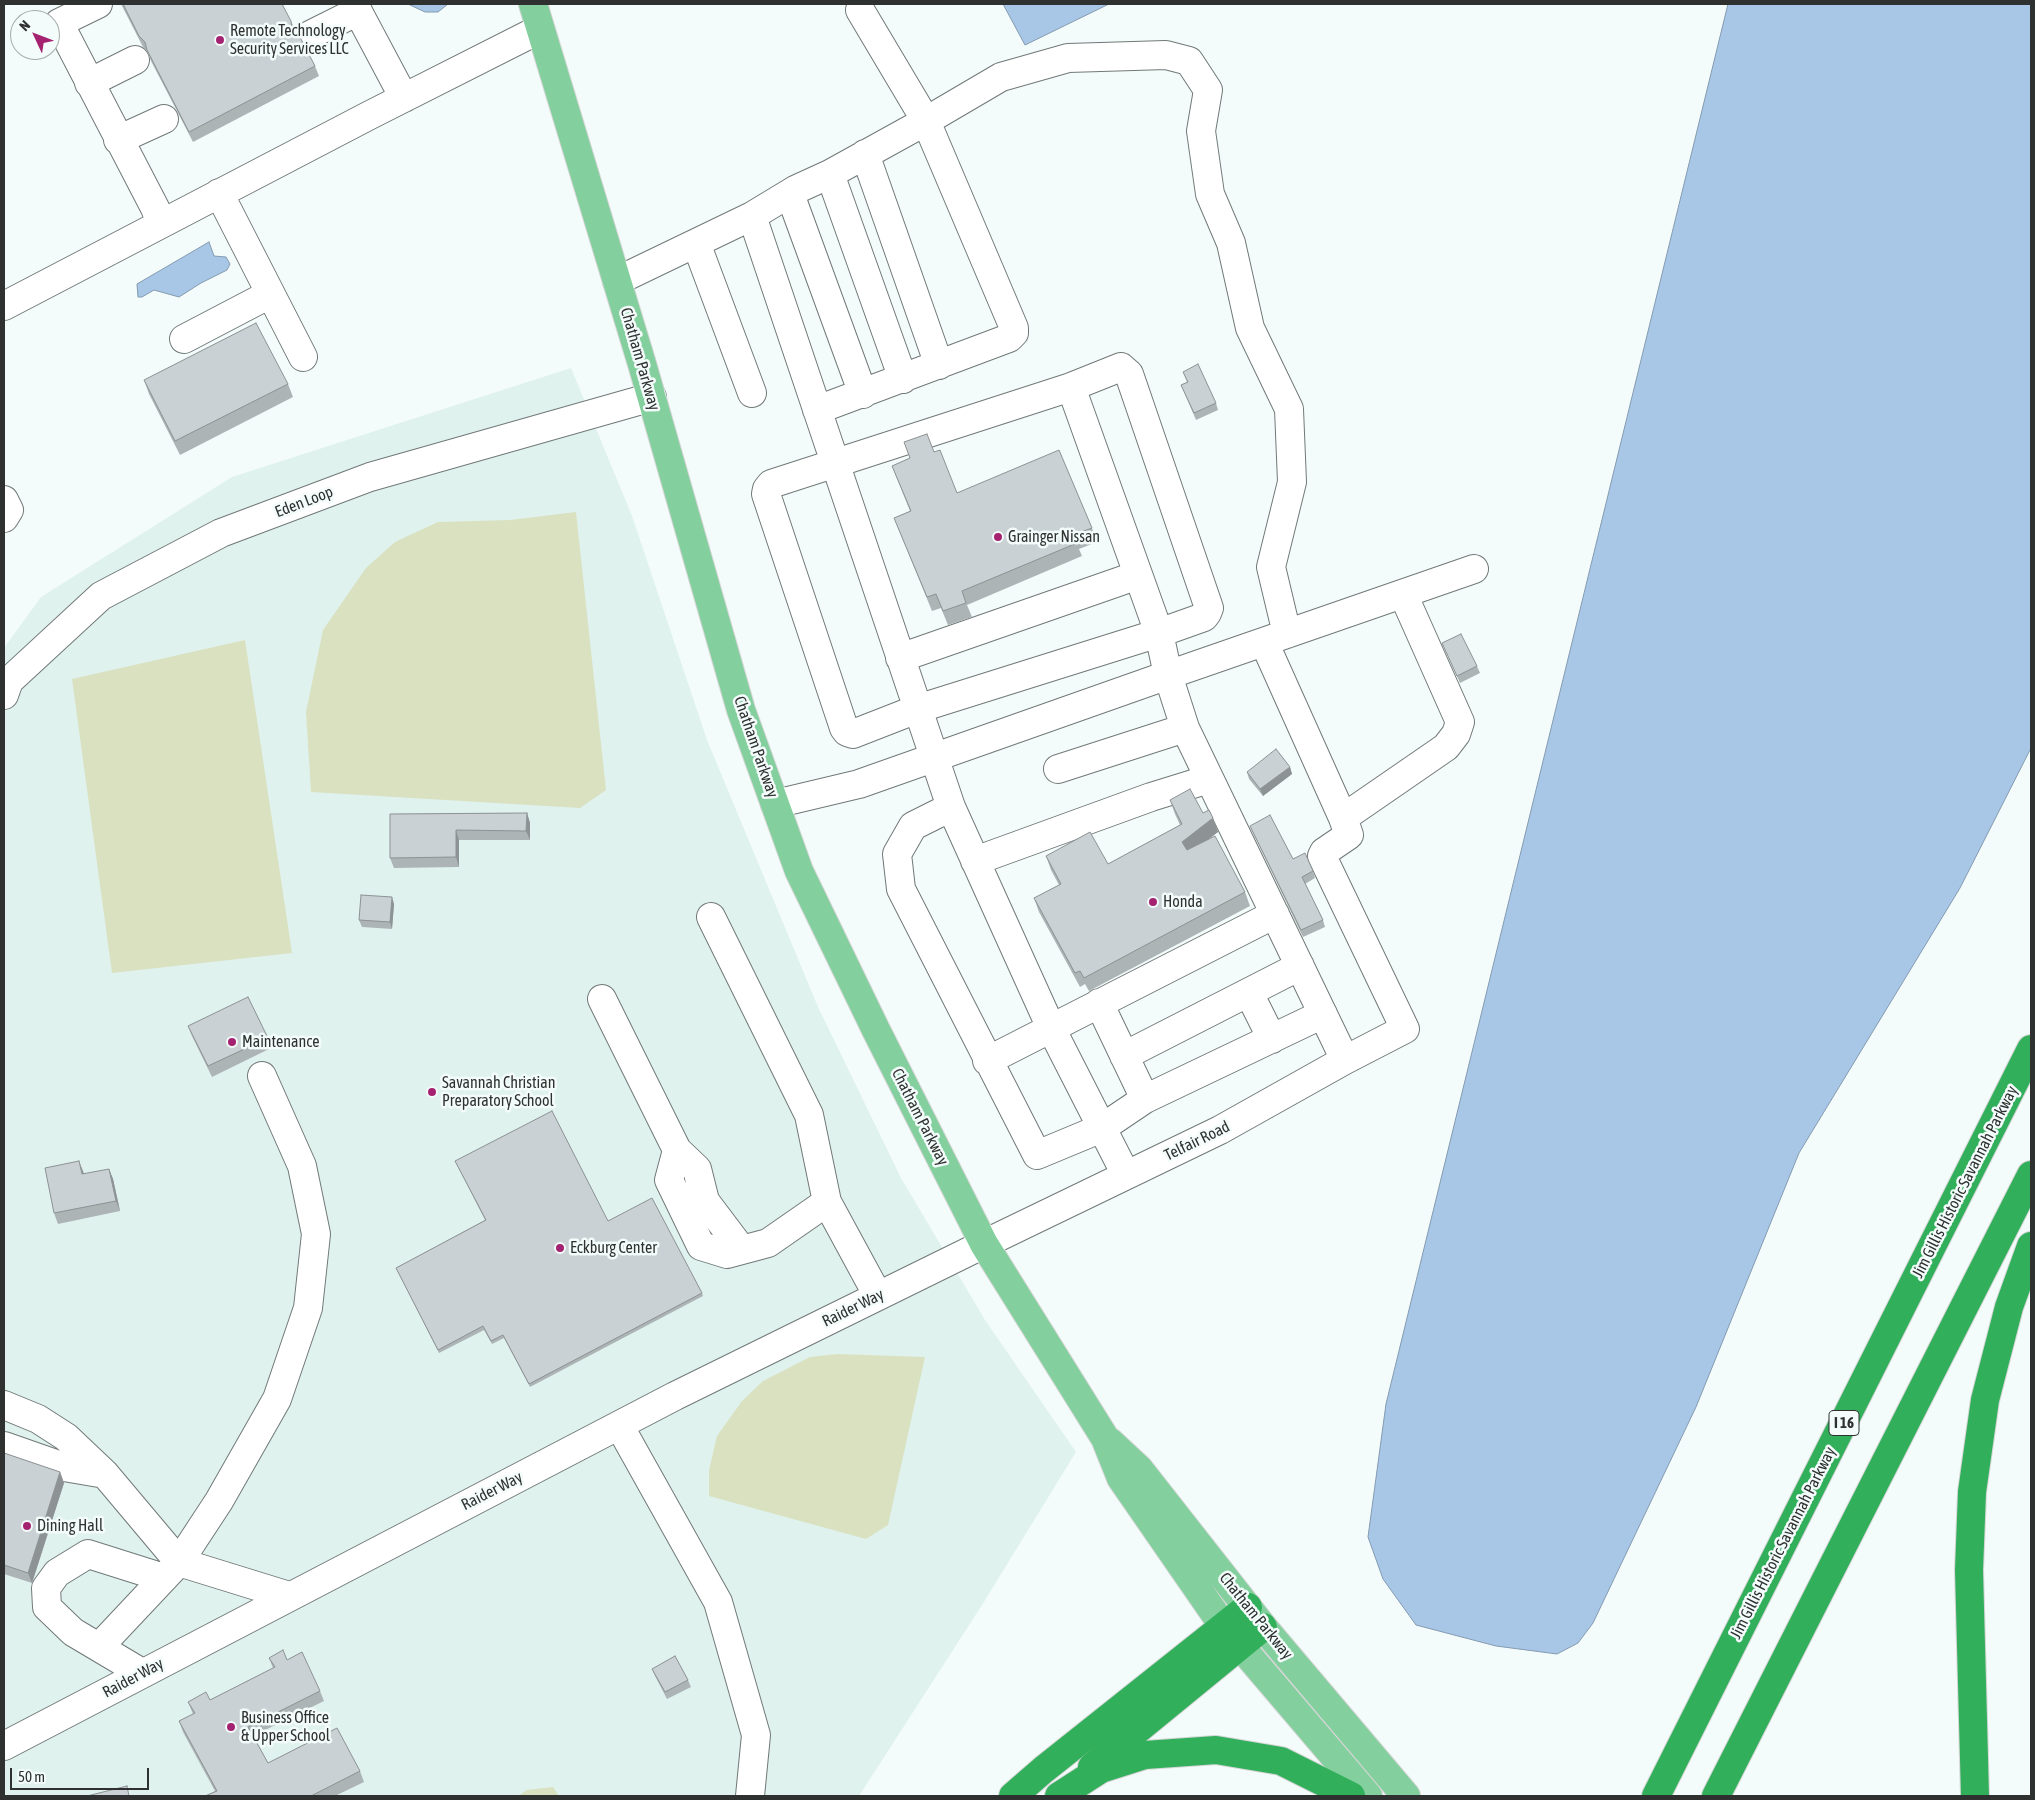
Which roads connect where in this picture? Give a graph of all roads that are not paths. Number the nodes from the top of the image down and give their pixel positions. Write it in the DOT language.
graph roads {
  1 [pos="98,4"];
  2 [pos="532,4"];
  3 [pos="356,7"];
  4 [pos="860,10"];
  5 [pos="540,29"];
  6 [pos="310,35"];
  7 [pos="134,60"];
  8 [pos="89,82"];
  9 [pos="399,90"];
  10 [pos="164,119"];
  11 [pos="926,120"];
  12 [pos="118,140"];
  13 [pos="865,154"];
  14 [pos="830,174"];
  15 [pos="219,193"];
  16 [pos="790,194"];
  17 [pos="158,216"];
  18 [pos="752,216"];
  19 [pos="696,243"];
  20 [pos="617,281"];
  21 [pos="270,294"];
  22 [pos="4,306"];
  23 [pos="184,339"];
  24 [pos="302,357"];
  25 [pos="939,364"];
  26 [pos="903,378"];
  27 [pos="1070,387"];
  28 [pos="752,392"];
  29 [pos="863,394"];
  30 [pos="652,397"];
  31 [pos="817,410"];
  32 [pos="835,463"];
  33 [pos="4,500"];
  34 [pos="4,518"];
  35 [pos="1474,569"];
  36 [pos="1138,575"];
  37 [pos="1403,594"];
  38 [pos="1159,633"];
  39 [pos="1275,638"];
  40 [pos="900,658"];
  41 [pos="1168,675"];
  42 [pos="4,695"];
  43 [pos="917,708"];
  44 [pos="1185,728"];
  45 [pos="933,757"];
  46 [pos="1058,769"];
  47 [pos="1209,779"];
  48 [pos="775,804"];
  49 [pos="951,807"];
  50 [pos="1342,818"];
  51 [pos="975,861"];
  52 [pos="1275,914"];
  53 [pos="711,917"];
  54 [pos="1300,966"];
  55 [pos="1248,993"];
  56 [pos="602,999"];
  57 [pos="1099,1003"];
  58 [pos="1323,1014"];
  59 [pos="1052,1028"];
  60 [pos="1272,1039"];
  61 [pos="2031,1049"];
  62 [pos="1124,1056"];
  63 [pos="1345,1060"];
  64 [pos="987,1061"];
  65 [pos="262,1076"];
  66 [pos="1145,1100"];
  67 [pos="1102,1128"];
  68 [pos="1126,1175"];
  69 [pos="2031,1175"];
  70 [pos="828,1202"];
  71 [pos="984,1244"];
  72 [pos="2031,1246"];
  73 [pos="878,1296"];
  74 [pos="4,1405"];
  75 [pos="619,1425"];
  76 [pos="1105,1438"];
  77 [pos="4,1446"];
  78 [pos="105,1474"];
  79 [pos="171,1570"];
  80 [pos="289,1596"];
  81 [pos="1256,1617"];
  82 [pos="1232,1636"];
  83 [pos="99,1647"];
  84 [pos="142,1673"];
  85 [pos="4,1746"];
  86 [pos="750,1796"];
  87 [pos="1013,1796"];
  88 [pos="1057,1796"];
  89 [pos="1351,1796"];
  90 [pos="1368,1796"];
  91 [pos="1406,1796"];
  92 [pos="1656,1796"];
  93 [pos="1716,1796"];
  94 [pos="1975,1796"];
  1 -- 8 [label="street"];
  2 -- 5 [label="main road, Chatham Parkway"];
  3 -- 6 [label="street"];
  3 -- 9 [label="street"];
  4 -- 11 [label="street"];
  5 -- 9 [label="street"];
  5 -- 20 [label="main road, Chatham Parkway"];
  7 -- 8 [label="street"];
  8 -- 12 [label="street"];
  9 -- 15 [label="street"];
  9 -- 17 [label="street"];
  10 -- 12 [label="street"];
  11 -- 13 [label="street"];
  11 -- 25 [label="street"];
  11 -- 39 [label="street"];
  12 -- 17 [label="street"];
  13 -- 14 [label="street"];
  13 -- 25 [label="street"];
  14 -- 16 [label="street"];
  14 -- 26 [label="street"];
  15 -- 17 [label="street"];
  15 -- 21 [label="street"];
  16 -- 18 [label="street"];
  16 -- 29 [label="street"];
  17 -- 22 [label="street"];
  18 -- 19 [label="street"];
  18 -- 31 [label="street"];
  19 -- 20 [label="street"];
  19 -- 28 [label="street"];
  20 -- 30 [label="main road, Chatham Parkway"];
  21 -- 23 [label="street"];
  21 -- 24 [label="street"];
  25 -- 26 [label="street"];
  26 -- 29 [label="street"];
  27 -- 32 [label="street"];
  27 -- 36 [label="street"];
  27 -- 38 [label="street"];
  29 -- 31 [label="street"];
  30 -- 42 [label="street, Eden Loop"];
  30 -- 48 [label="main road, Chatham Parkway"];
  31 -- 32 [label="street"];
  32 -- 40 [label="street"];
  32 -- 43 [label="street"];
  33 -- 34 [label="street"];
  35 -- 37 [label="street"];
  36 -- 38 [label="street"];
  36 -- 40 [label="street"];
  37 -- 39 [label="street"];
  37 -- 50 [label="street"];
  38 -- 41 [label="street"];
  38 -- 43 [label="street"];
  39 -- 41 [label="street"];
  39 -- 50 [label="street"];
  40 -- 43 [label="street"];
  41 -- 44 [label="street"];
  41 -- 45 [label="street"];
  43 -- 45 [label="street"];
  44 -- 46 [label="street"];
  44 -- 47 [label="street"];
  45 -- 48 [label="street"];
  45 -- 49 [label="street"];
  47 -- 51 [label="street"];
  47 -- 52 [label="street"];
  48 -- 71 [label="main road, Chatham Parkway"];
  49 -- 51 [label="street"];
  49 -- 64 [label="street"];
  50 -- 63 [label="street, Telfair Road"];
  51 -- 59 [label="street"];
  52 -- 54 [label="street"];
  52 -- 57 [label="street"];
  53 -- 70 [label="street"];
  54 -- 55 [label="street"];
  54 -- 58 [label="street"];
  55 -- 60 [label="street"];
  55 -- 62 [label="street"];
  56 -- 70 [label="street"];
  57 -- 59 [label="street"];
  57 -- 62 [label="street"];
  58 -- 60 [label="street"];
  58 -- 63 [label="street"];
  59 -- 64 [label="street"];
  59 -- 67 [label="street"];
  60 -- 66 [label="street"];
  61 -- 92 [label="highway, Jim Gillis Historic Savannah Parkway / I 16"];
  62 -- 66 [label="street"];
  63 -- 68 [label="street, Telfair Road"];
  64 -- 67 [label="street"];
  65 -- 79 [label="street"];
  66 -- 67 [label="street"];
  67 -- 68 [label="street"];
  68 -- 71 [label="street, Telfair Road"];
  69 -- 93 [label="highway"];
  70 -- 73 [label="street"];
  71 -- 73 [label="street, Raider Way"];
  71 -- 76 [label="main road, Chatham Parkway"];
  72 -- 94 [label="highway"];
  73 -- 75 [label="street, Raider Way"];
  74 -- 78 [label="street"];
  75 -- 80 [label="street, Raider Way"];
  75 -- 86 [label="street"];
  76 -- 81 [label="main road, Chatham Parkway"];
  76 -- 82 [label="main road, Chatham Parkway"];
  77 -- 78 [label="street"];
  78 -- 79 [label="street"];
  79 -- 80 [label="street"];
  79 -- 83 [label="street"];
  79 -- 83 [label="street"];
  80 -- 84 [label="street, Raider Way"];
  81 -- 82 [label="highway"];
  81 -- 91 [label="main road, Chatham Parkway"];
  82 -- 87 [label="highway"];
  82 -- 88 [label="highway"];
  82 -- 90 [label="main road, Chatham Parkway"];
  83 -- 84 [label="street"];
  84 -- 85 [label="street, Raider Way"];
  88 -- 89 [label="highway"];
}
